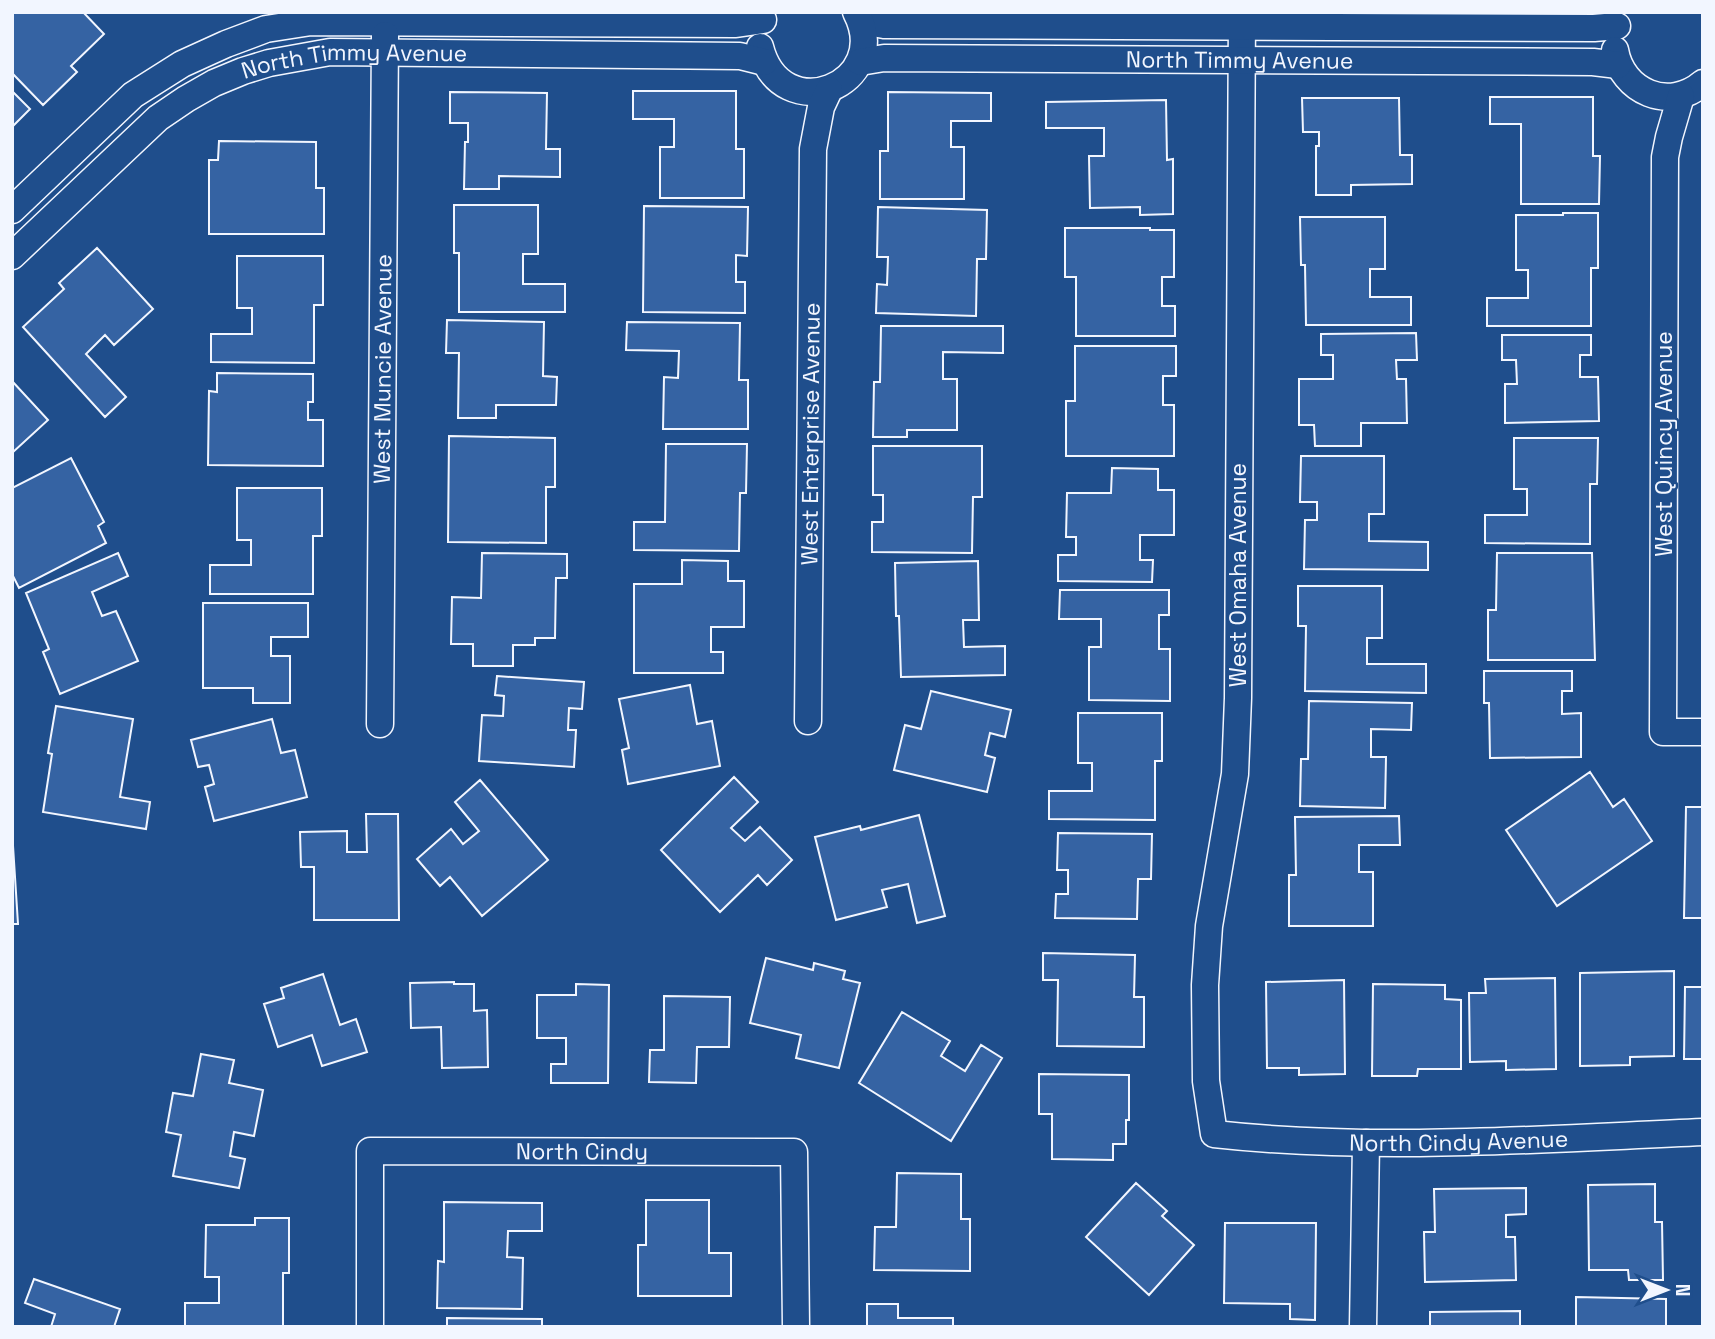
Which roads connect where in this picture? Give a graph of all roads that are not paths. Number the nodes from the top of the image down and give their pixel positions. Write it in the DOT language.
graph roads {
  1 [pos="765,16"];
  2 [pos="386,17"];
  3 [pos="859,17"];
  4 [pos="1242,19"];
  5 [pos="1621,19"];
  6 [pos="385,52"];
  7 [pos="764,62"];
  8 [pos="860,62"];
  9 [pos="1242,62"];
  10 [pos="1618,65"];
  11 [pos="796,90"];
  12 [pos="829,90"];
  13 [pos="1692,90"];
  14 [pos="1649,95"];
  15 [pos="813,149"];
  16 [pos="1665,157"];
  17 [pos="12,210"];
  18 [pos="12,256"];
  19 [pos="808,721"];
  20 [pos="380,724"];
  21 [pos="1703,732"];
  22 [pos="1703,1132"];
  23 [pos="1214,1134"];
  24 [pos="1366,1143"];
  25 [pos="370,1327"];
  26 [pos="796,1327"];
  27 [pos="1363,1327"];
  1 -- 2 [label="street, North Timmy Avenue"];
  1 -- 7 [label="street"];
  2 -- 6 [label="street, West Muncie Avenue"];
  2 -- 17 [label="street, North Timmy Avenue"];
  3 -- 4 [label="street, North Timmy Avenue"];
  3 -- 8 [label="street"];
  4 -- 5 [label="street, North Timmy Avenue"];
  4 -- 9 [label="street, West Omaha Avenue"];
  5 -- 10 [label="street"];
  6 -- 7 [label="street, North Timmy Avenue"];
  6 -- 18 [label="street, North Timmy Avenue"];
  6 -- 20 [label="street, West Muncie Avenue"];
  7 -- 11 [label="street"];
  8 -- 9 [label="street, North Timmy Avenue"];
  8 -- 12 [label="street"];
  9 -- 10 [label="street, North Timmy Avenue"];
  9 -- 23 [label="street, West Omaha Avenue"];
  10 -- 14 [label="street"];
  11 -- 12 [label="street"];
  11 -- 15 [label="street, West Enterprise Avenue"];
  12 -- 15 [label="street, West Enterprise Avenue"];
  13 -- 14 [label="street"];
  13 -- 16 [label="street, West Quincy Avenue"];
  14 -- 16 [label="street, West Quincy Avenue"];
  15 -- 19 [label="street, West Enterprise Avenue"];
  16 -- 21 [label="street, West Quincy Avenue"];
  22 -- 24 [label="street, North Cindy Avenue"];
  23 -- 24 [label="street, North Cindy Avenue"];
  24 -- 27 [label="street"];
  25 -- 26 [label="street, North Cindy"];
}
